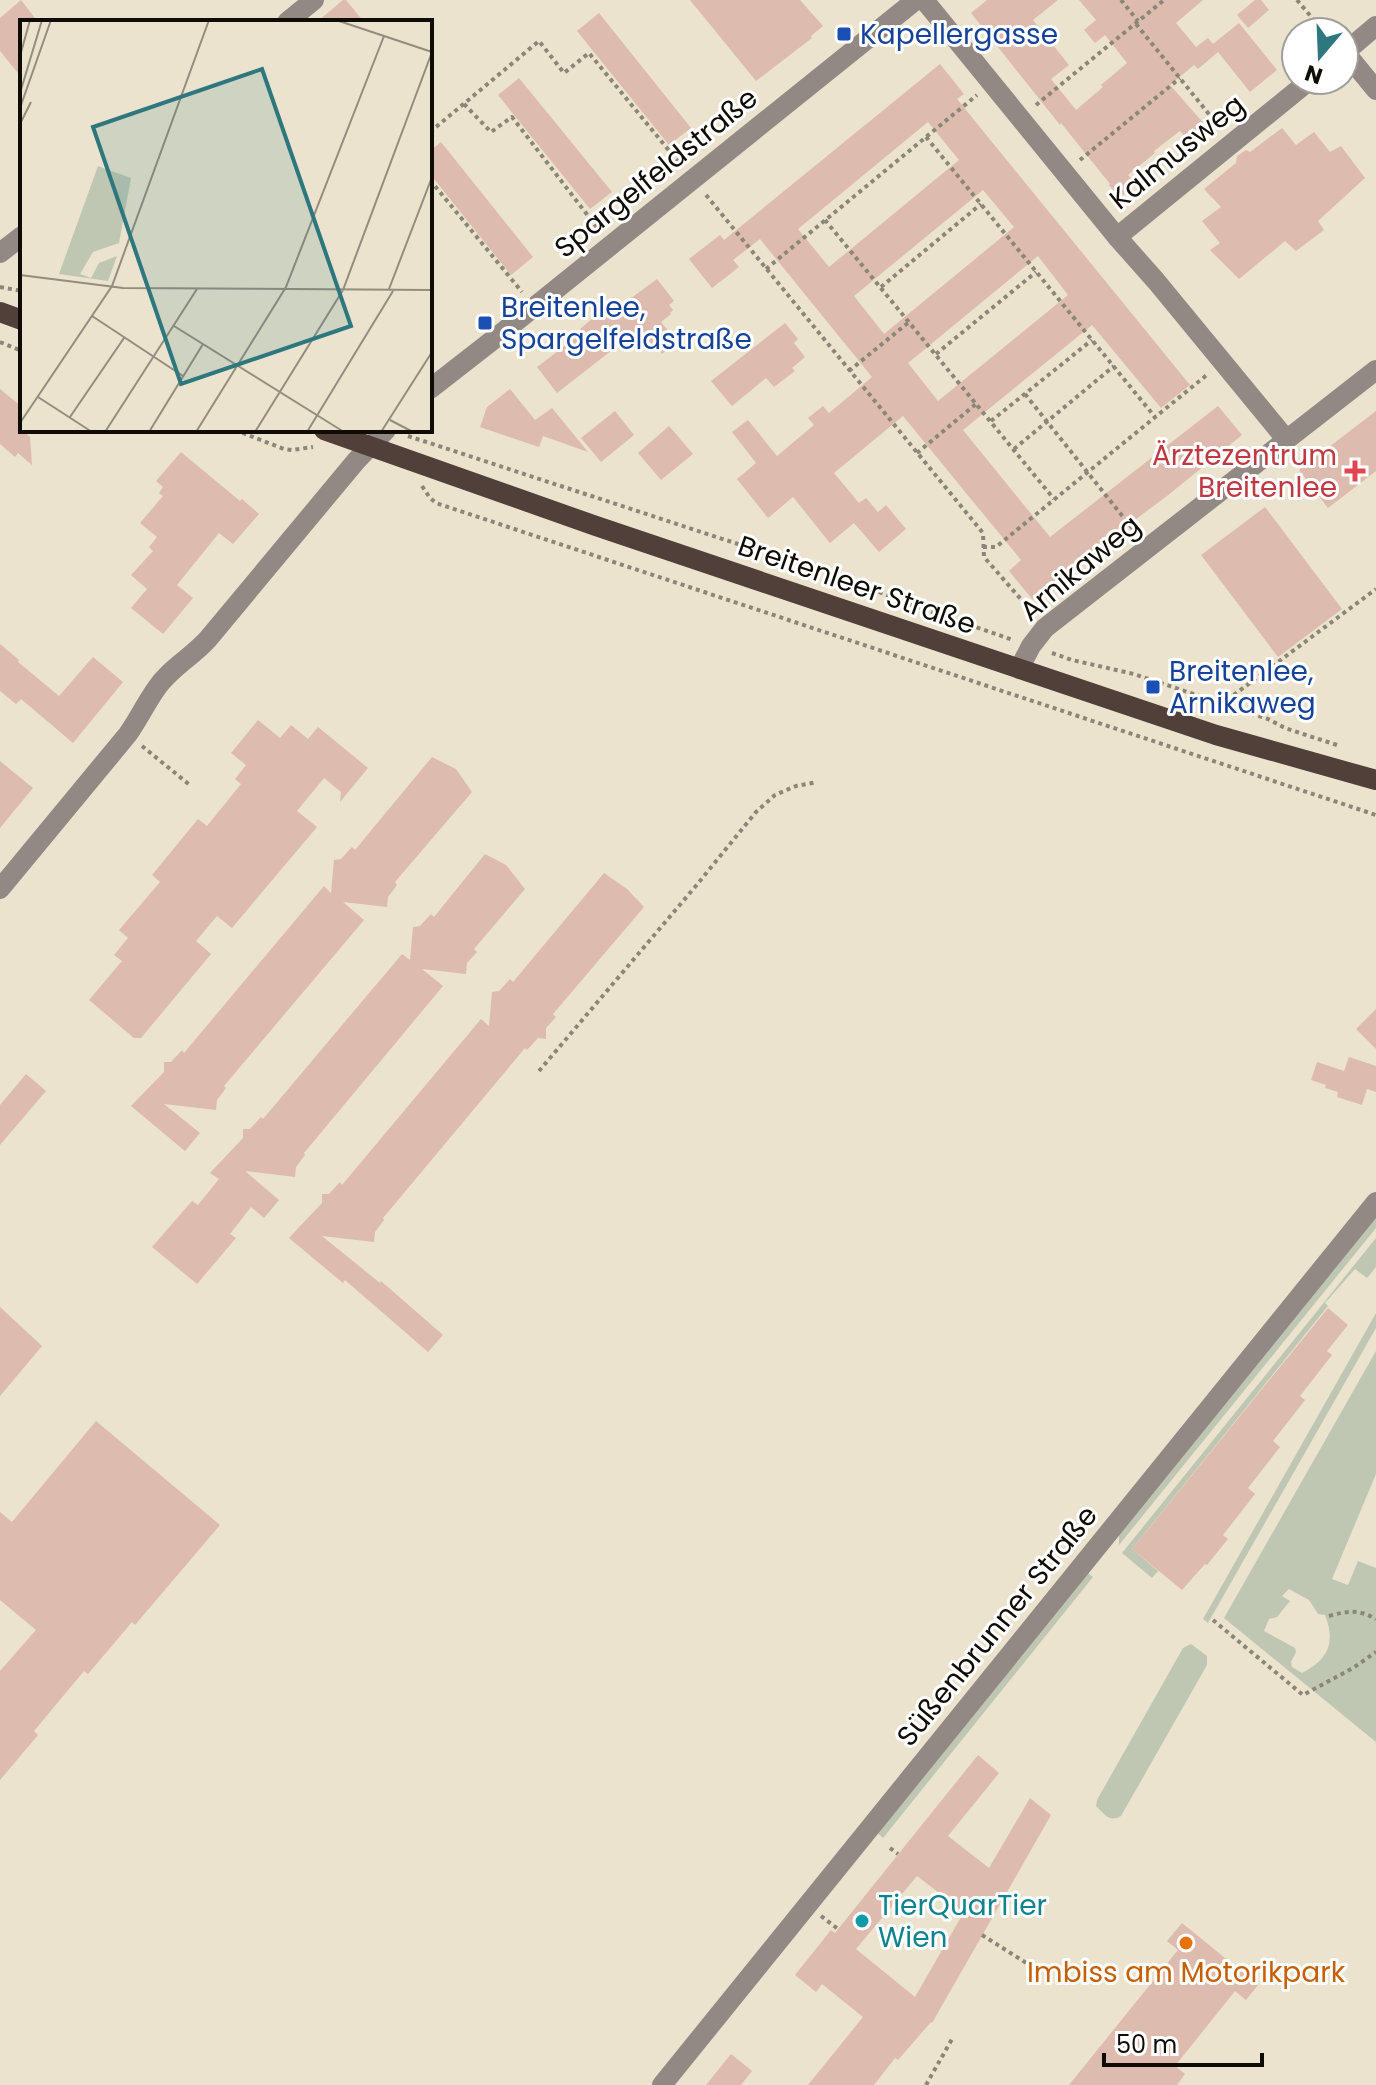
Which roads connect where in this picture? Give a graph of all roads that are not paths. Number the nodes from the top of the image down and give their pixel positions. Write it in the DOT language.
graph roads {
  1 [pos="314,0"];
  2 [pos="916,0"];
  3 [pos="924,0"];
  4 [pos="289,20"];
  5 [pos="1376,26"];
  6 [pos="1360,39"];
  7 [pos="1360,71"];
  8 [pos="1376,90"];
  9 [pos="1290,96"];
  10 [pos="1117,237"];
  11 [pos="20,238"];
  12 [pos="0,253"];
  13 [pos="0,312"];
  14 [pos="20,319"];
  15 [pos="1376,370"];
  16 [pos="432,387"];
  17 [pos="384,432"];
  18 [pos="322,439"];
  19 [pos="1286,439"];
  20 [pos="370,446"];
  21 [pos="1019,669"];
  22 [pos="1376,780"];
  23 [pos="0,889"];
  24 [pos="1376,1202"];
  25 [pos="662,2085"];
  1 -- 4 [label="street"];
  2 -- 16 [label="street, Spargelfeldstraße"];
  3 -- 10 [label="street"];
  5 -- 6 [label="street"];
  7 -- 8 [label="street"];
  9 -- 10 [label="street, Kalmusweg"];
  10 -- 19 [label="street"];
  11 -- 12 [label="street"];
  13 -- 14 [label="main road"];
  15 -- 19 [label="street, Arnikaweg"];
  17 -- 20 [label="street"];
  18 -- 20 [label="main road, Breitenleer Straße"];
  19 -- 21 [label="street, Arnikaweg"];
  20 -- 21 [label="main road, Breitenleer Straße"];
  20 -- 23 [label="street"];
  21 -- 22 [label="main road, Breitenleer Straße"];
  24 -- 25 [label="street, Süßenbrunner Straße"];
}
